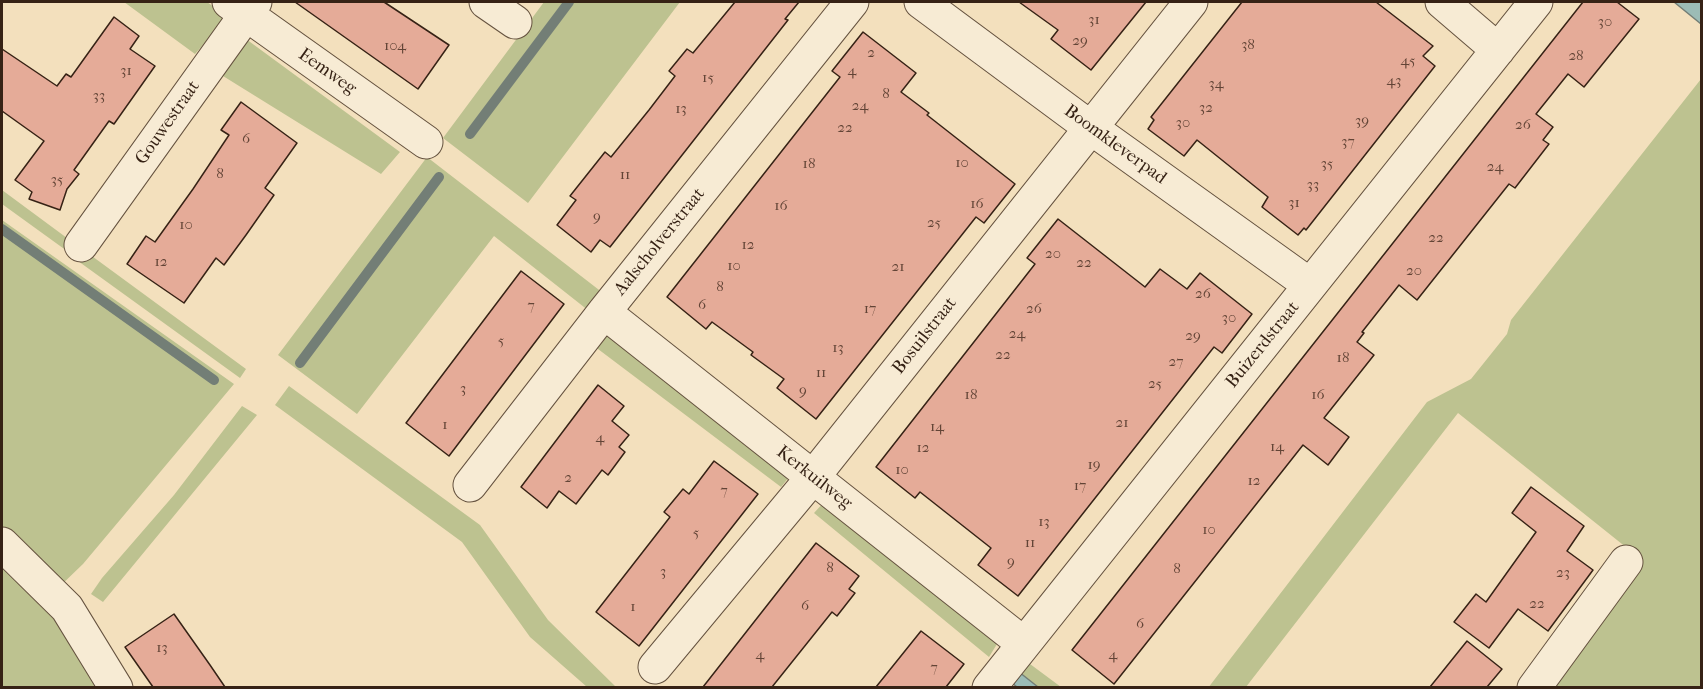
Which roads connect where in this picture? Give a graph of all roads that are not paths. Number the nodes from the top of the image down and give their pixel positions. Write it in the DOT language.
graph roads {
  1 [pos="486,2"];
  2 [pos="852,2"];
  3 [pos="921,2"];
  4 [pos="1191,2"];
  5 [pos="1442,2"];
  6 [pos="1536,2"];
  7 [pos="243,6"];
  8 [pos="515,22"];
  9 [pos="1498,50"];
  10 [pos="1090,128"];
  11 [pos="426,142"];
  12 [pos="81,245"];
  13 [pos="1310,285"];
  14 [pos="604,312"];
  15 [pos="813,477"];
  16 [pos="470,485"];
  17 [pos="2,544"];
  18 [pos="1626,562"];
  19 [pos="1024,644"];
  20 [pos="655,667"];
  21 [pos="116,687"];
  22 [pos="989,687"];
  23 [pos="1534,687"];
  1 -- 8 [label="street"];
  2 -- 14 [label="street, Aalscholverstraat"];
  3 -- 10 [label="street, Boomkleverpad"];
  4 -- 10 [label="street, Bosuilstraat"];
  5 -- 9 [label="street"];
  6 -- 9 [label="street, Buizerdstraat"];
  7 -- 11 [label="street, Eemweg"];
  7 -- 12 [label="street, Gouwestraat"];
  9 -- 13 [label="street, Buizerdstraat"];
  10 -- 13 [label="street, Boomkleverpad"];
  10 -- 15 [label="street, Bosuilstraat"];
  13 -- 19 [label="street, Buizerdstraat"];
  14 -- 15 [label="street, Kerkuilweg"];
  14 -- 16 [label="street, Aalscholverstraat"];
  15 -- 19 [label="street, Kerkuilweg"];
  15 -- 20 [label="street, Bosuilstraat"];
  17 -- 21 [label="street"];
  18 -- 23 [label="street"];
  19 -- 22 [label="street, Buizerdstraat"];
}
